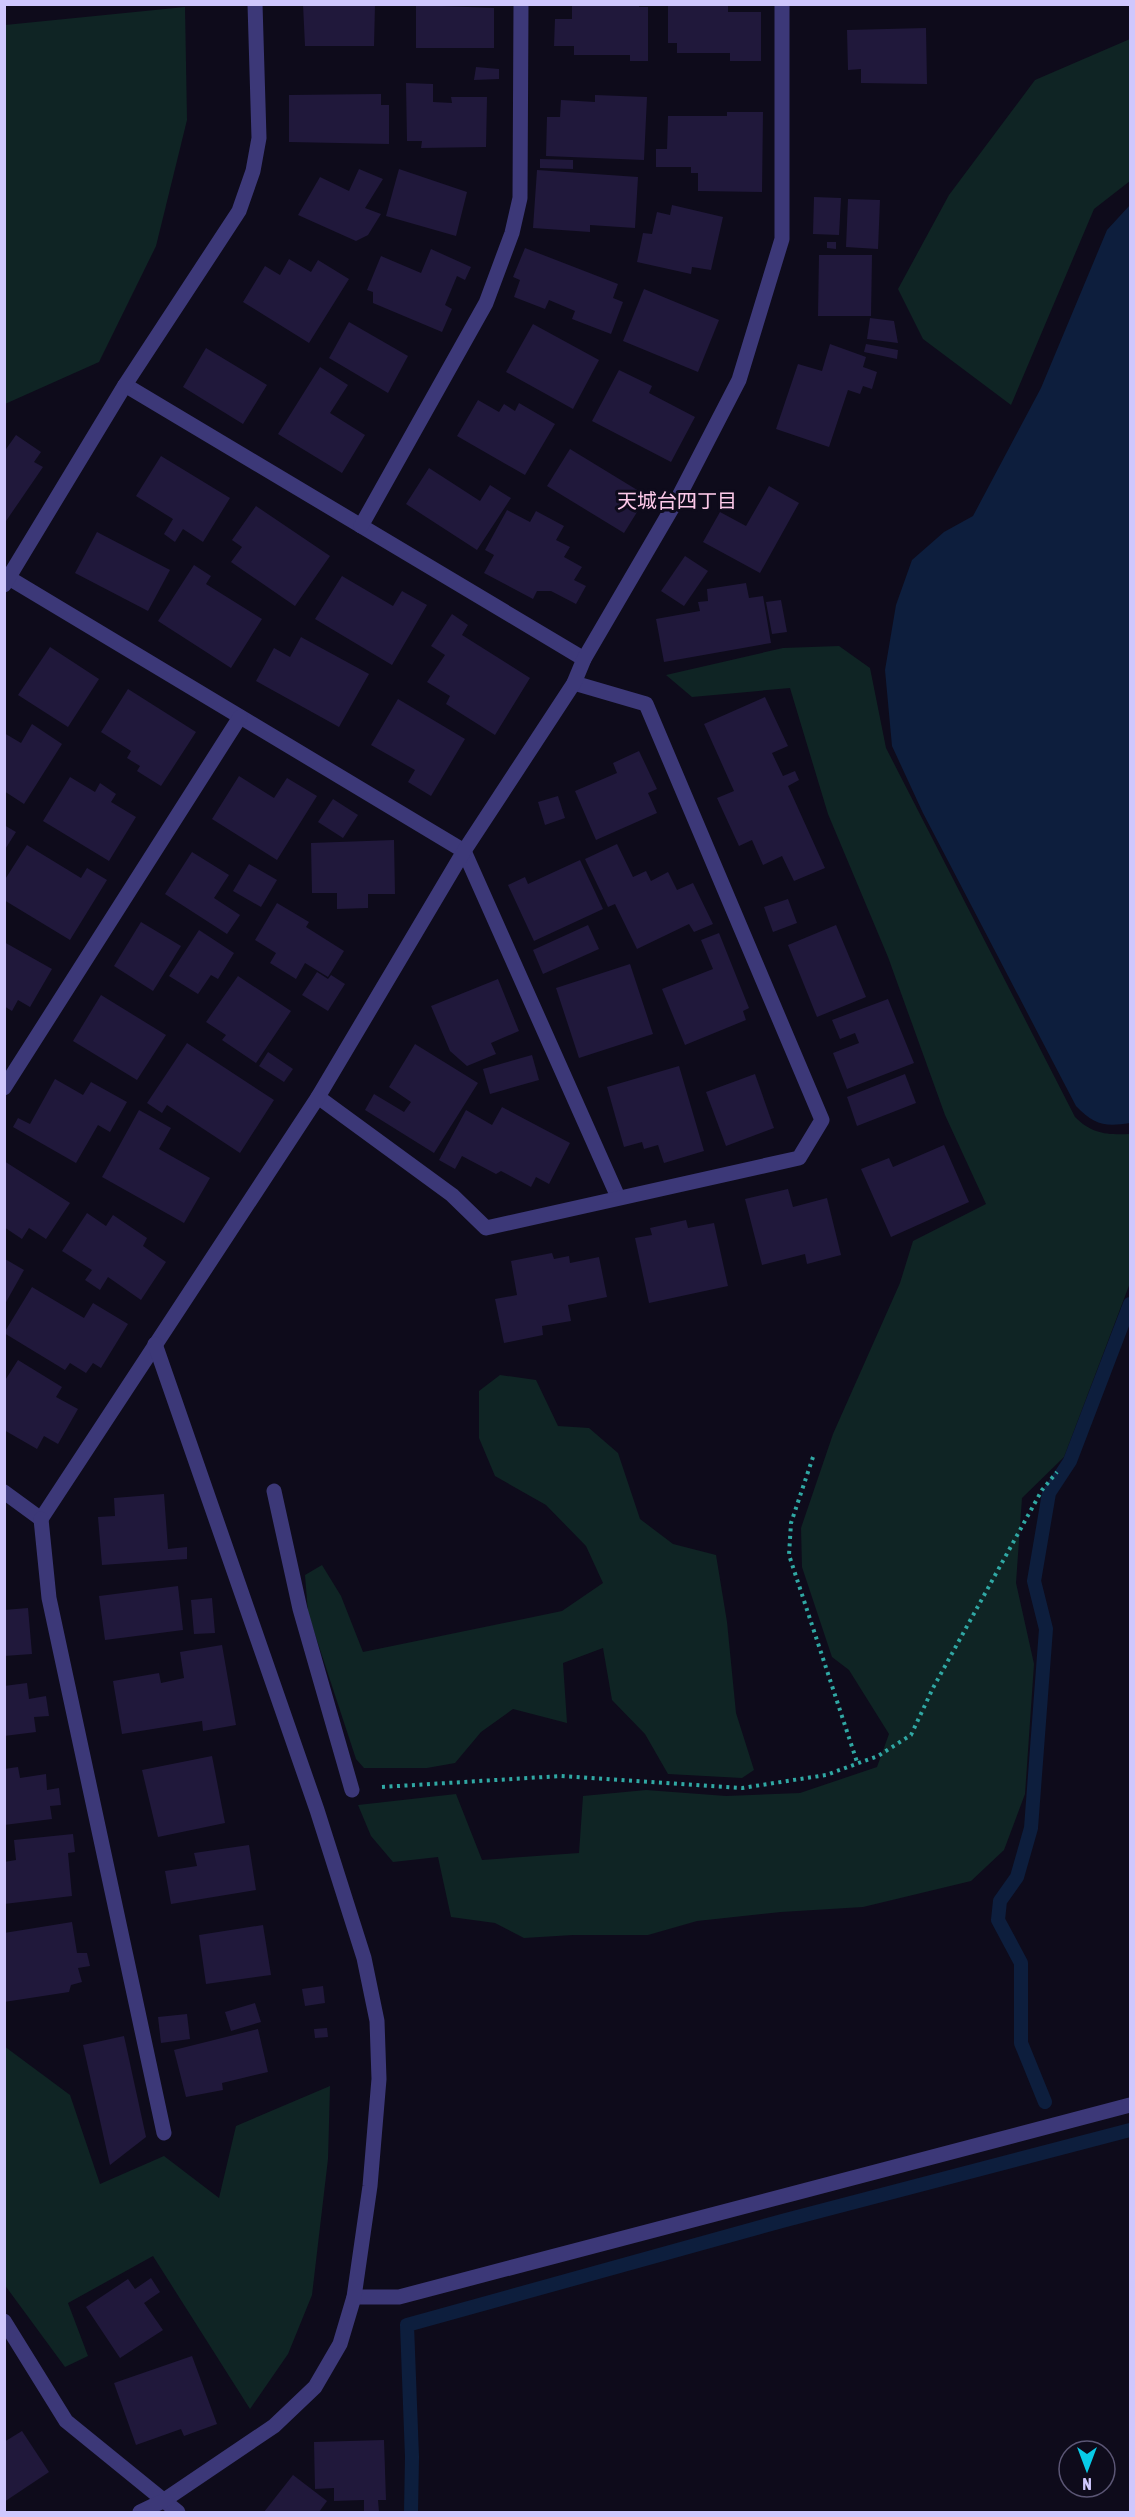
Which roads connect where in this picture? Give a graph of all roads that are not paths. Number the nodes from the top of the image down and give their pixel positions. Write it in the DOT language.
graph roads {
  1 [pos="255,4"];
  2 [pos="521,4"];
  3 [pos="782,4"];
  4 [pos="125,385"];
  5 [pos="361,526"];
  6 [pos="7,581"];
  7 [pos="584,659"];
  8 [pos="574,683"];
  9 [pos="240,717"];
  10 [pos="464,851"];
  11 [pos="4,1088"];
  12 [pos="318,1097"];
  13 [pos="618,1197"];
  14 [pos="154,1344"];
  15 [pos="274,1491"];
  16 [pos="4,1492"];
  17 [pos="41,1518"];
  18 [pos="352,1790"];
  19 [pos="1131,2105"];
  20 [pos="164,2133"];
  21 [pos="354,2297"];
  22 [pos="4,2321"];
  23 [pos="163,2501"];
  24 [pos="140,2512"];
  25 [pos="178,2512"];
  1 -- 4 [label="street"];
  2 -- 5 [label="street"];
  3 -- 7 [label="street"];
  4 -- 5 [label="street"];
  4 -- 6 [label="street"];
  5 -- 7 [label="street"];
  6 -- 9 [label="street"];
  7 -- 8 [label="street"];
  8 -- 10 [label="street"];
  8 -- 13 [label="street"];
  9 -- 10 [label="street"];
  9 -- 11 [label="street"];
  10 -- 12 [label="street"];
  10 -- 13 [label="street"];
  12 -- 13 [label="street"];
  12 -- 14 [label="street"];
  14 -- 17 [label="street"];
  14 -- 21 [label="street"];
  15 -- 18 [label="street"];
  16 -- 17 [label="street"];
  17 -- 20 [label="street"];
  19 -- 21 [label="street"];
  21 -- 23 [label="street"];
  22 -- 23 [label="street"];
  23 -- 24 [label="street"];
  23 -- 25 [label="street"];
}
